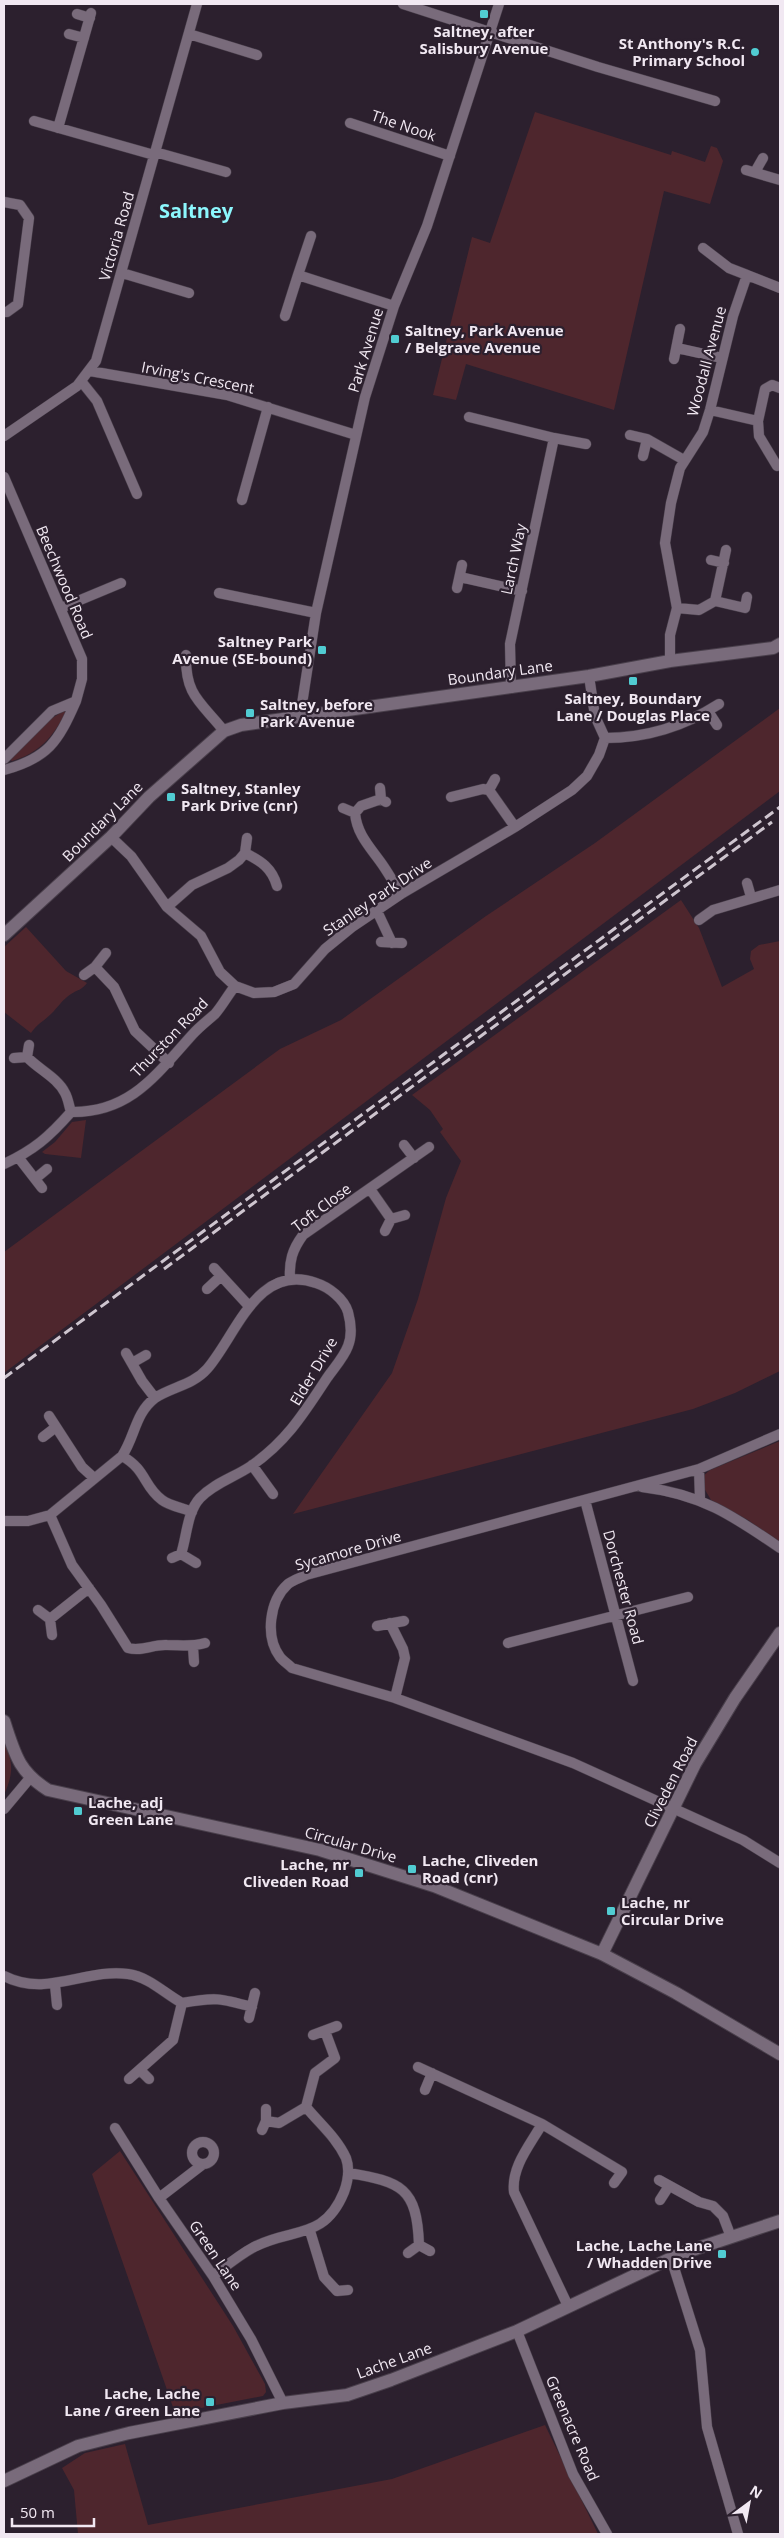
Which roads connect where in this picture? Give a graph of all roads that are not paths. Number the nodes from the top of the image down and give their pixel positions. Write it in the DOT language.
graph roads {
  1 [pos="197,4"];
  2 [pos="403,4"];
  3 [pos="499,4"];
  4 [pos="76,14"];
  5 [pos="490,31"];
  6 [pos="69,34"];
  7 [pos="188,34"];
  8 [pos="84,38"];
  9 [pos="257,55"];
  10 [pos="715,101"];
  11 [pos="34,121"];
  12 [pos="350,123"];
  13 [pos="58,128"];
  14 [pos="155,154"];
  15 [pos="450,156"];
  16 [pos="763,158"];
  17 [pos="226,172"];
  18 [pos="780,180"];
  19 [pos="4,202"];
  20 [pos="311,236"];
  21 [pos="704,248"];
  22 [pos="122,273"];
  23 [pos="298,275"];
  24 [pos="747,275"];
  25 [pos="780,288"];
  26 [pos="189,293"];
  27 [pos="394,306"];
  28 [pos="4,312"];
  29 [pos="285,316"];
  30 [pos="680,329"];
  31 [pos="677,348"];
  32 [pos="722,358"];
  33 [pos="674,360"];
  34 [pos="90,371"];
  35 [pos="82,381"];
  36 [pos="780,388"];
  37 [pos="268,407"];
  38 [pos="710,410"];
  39 [pos="469,417"];
  40 [pos="758,421"];
  41 [pos="356,435"];
  42 [pos="630,435"];
  43 [pos="4,436"];
  44 [pos="554,438"];
  45 [pos="647,439"];
  46 [pos="586,444"];
  47 [pos="643,456"];
  48 [pos="684,460"];
  49 [pos="777,466"];
  50 [pos="4,477"];
  51 [pos="137,494"];
  52 [pos="242,500"];
  53 [pos="726,550"];
  54 [pos="711,560"];
  55 [pos="724,563"];
  56 [pos="462,564"];
  57 [pos="460,576"];
  58 [pos="120,583"];
  59 [pos="457,588"];
  60 [pos="522,591"];
  61 [pos="219,593"];
  62 [pos="747,597"];
  63 [pos="716,601"];
  64 [pos="61,608"];
  65 [pos="677,608"];
  66 [pos="316,613"];
  67 [pos="780,644"];
  68 [pos="186,655"];
  69 [pos="670,661"];
  70 [pos="589,676"];
  71 [pos="511,688"];
  72 [pos="76,701"];
  73 [pos="719,704"];
  74 [pos="708,712"];
  75 [pos="300,717"];
  76 [pos="717,725"];
  77 [pos="224,731"];
  78 [pos="605,738"];
  79 [pos="4,759"];
  80 [pos="4,770"];
  81 [pos="496,779"];
  82 [pos="380,788"];
  83 [pos="489,790"];
  84 [pos="451,797"];
  85 [pos="343,808"];
  86 [pos="354,813"];
  87 [pos="515,827"];
  88 [pos="111,838"];
  89 [pos="247,838"];
  90 [pos="245,853"];
  91 [pos="747,883"];
  92 [pos="277,886"];
  93 [pos="780,890"];
  94 [pos="401,894"];
  95 [pos="751,897"];
  96 [pos="167,907"];
  97 [pos="377,911"];
  98 [pos="699,920"];
  99 [pos="4,934"];
  100 [pos="381,942"];
  101 [pos="106,953"];
  102 [pos="95,967"];
  103 [pos="84,975"];
  104 [pos="235,986"];
  105 [pos="29,1045"];
  106 [pos="26,1057"];
  107 [pos="14,1058"];
  108 [pos="169,1063"];
  109 [pos="71,1112"];
  110 [pos="404,1145"];
  111 [pos="429,1147"];
  112 [pos="18,1157"];
  113 [pos="414,1158"];
  114 [pos="4,1164"];
  115 [pos="47,1169"];
  116 [pos="35,1178"];
  117 [pos="42,1188"];
  118 [pos="370,1189"];
  119 [pos="405,1215"];
  120 [pos="392,1220"];
  121 [pos="385,1231"];
  122 [pos="214,1268"];
  123 [pos="221,1276"];
  124 [pos="290,1280"];
  125 [pos="207,1289"];
  126 [pos="248,1305"];
  127 [pos="126,1353"];
  128 [pos="146,1355"];
  129 [pos="132,1363"];
  130 [pos="155,1398"];
  131 [pos="49,1416"];
  132 [pos="56,1427"];
  133 [pos="780,1434"];
  134 [pos="43,1437"];
  135 [pos="122,1456"];
  136 [pos="252,1465"];
  137 [pos="699,1469"];
  138 [pos="94,1478"];
  139 [pos="637,1487"];
  140 [pos="273,1494"];
  141 [pos="700,1499"];
  142 [pos="585,1500"];
  143 [pos="192,1512"];
  144 [pos="50,1515"];
  145 [pos="4,1522"];
  146 [pos="780,1548"];
  147 [pos="196,1562"];
  148 [pos="89,1588"];
  149 [pos="688,1597"];
  150 [pos="38,1610"];
  151 [pos="615,1614"];
  152 [pos="50,1620"];
  153 [pos="404,1621"];
  154 [pos="390,1623"];
  155 [pos="377,1626"];
  156 [pos="780,1633"];
  157 [pos="52,1635"];
  158 [pos="205,1643"];
  159 [pos="508,1643"];
  160 [pos="193,1647"];
  161 [pos="194,1662"];
  162 [pos="633,1681"];
  163 [pos="395,1698"];
  164 [pos="4,1721"];
  165 [pos="30,1778"];
  166 [pos="673,1808"];
  167 [pos="4,1809"];
  168 [pos="780,1863"];
  169 [pos="602,1954"];
  170 [pos="4,1976"];
  171 [pos="55,1985"];
  172 [pos="255,1993"];
  173 [pos="182,2003"];
  174 [pos="57,2005"];
  175 [pos="252,2007"];
  176 [pos="249,2018"];
  177 [pos="337,2026"];
  178 [pos="325,2031"];
  179 [pos="313,2035"];
  180 [pos="780,2054"];
  181 [pos="418,2067"];
  182 [pos="140,2070"];
  183 [pos="432,2073"];
  184 [pos="129,2079"];
  185 [pos="149,2079"];
  186 [pos="425,2090"];
  187 [pos="306,2107"];
  188 [pos="266,2109"];
  189 [pos="542,2124"];
  190 [pos="115,2128"];
  191 [pos="202,2164"];
  192 [pos="349,2173"];
  193 [pos="614,2183"];
  194 [pos="159,2198"];
  195 [pos="660,2200"];
  196 [pos="780,2221"];
  197 [pos="310,2231"];
  198 [pos="730,2237"];
  199 [pos="419,2245"];
  200 [pos="430,2251"];
  201 [pos="408,2253"];
  202 [pos="672,2258"];
  203 [pos="213,2276"];
  204 [pos="339,2293"];
  205 [pos="568,2306"];
  206 [pos="517,2331"];
  207 [pos="284,2403"];
  208 [pos="4,2481"];
  209 [pos="607,2534"];
  210 [pos="738,2534"];
  1 -- 7 [label="street, Victoria Road"];
  2 -- 5 [label="street"];
  3 -- 5 [label="street, Park Avenue"];
  4 -- 8 [label="street"];
  5 -- 10 [label="street"];
  5 -- 15 [label="street, Park Avenue"];
  6 -- 8 [label="street"];
  7 -- 9 [label="street"];
  7 -- 14 [label="street, Victoria Road"];
  8 -- 13 [label="street"];
  11 -- 13 [label="street"];
  12 -- 15 [label="street, The Nook"];
  13 -- 14 [label="street"];
  14 -- 17 [label="street"];
  14 -- 22 [label="street, Victoria Road"];
  15 -- 27 [label="street, Park Avenue"];
  16 -- 18 [label="street"];
  19 -- 28 [label="street"];
  20 -- 23 [label="street"];
  21 -- 24 [label="street"];
  22 -- 26 [label="street"];
  22 -- 34 [label="street, Victoria Road"];
  23 -- 27 [label="street"];
  23 -- 29 [label="street"];
  24 -- 25 [label="street"];
  24 -- 32 [label="street, Woodall Avenue"];
  27 -- 41 [label="street, Park Avenue"];
  30 -- 31 [label="street"];
  31 -- 32 [label="street"];
  31 -- 33 [label="street"];
  32 -- 38 [label="street, Woodall Avenue"];
  34 -- 35 [label="street, Victoria Road"];
  34 -- 37 [label="street, Irving's Crescent"];
  35 -- 43 [label="street, Victoria Road"];
  35 -- 51 [label="street"];
  36 -- 40 [label="street"];
  37 -- 41 [label="street, Irving's Crescent"];
  37 -- 52 [label="street"];
  38 -- 40 [label="street"];
  38 -- 48 [label="street, Woodall Avenue"];
  39 -- 44 [label="street"];
  40 -- 49 [label="street"];
  41 -- 66 [label="street, Park Avenue"];
  42 -- 45 [label="street"];
  44 -- 46 [label="street"];
  44 -- 60 [label="street, Larch Way"];
  45 -- 47 [label="street"];
  45 -- 48 [label="street"];
  48 -- 65 [label="street, Woodall Avenue"];
  50 -- 64 [label="street, Beechwood Road"];
  53 -- 55 [label="street"];
  54 -- 55 [label="street"];
  55 -- 63 [label="street"];
  56 -- 57 [label="street"];
  57 -- 59 [label="street"];
  57 -- 60 [label="street"];
  58 -- 64 [label="street"];
  60 -- 71 [label="street, Larch Way"];
  61 -- 66 [label="street"];
  62 -- 63 [label="street"];
  63 -- 65 [label="street"];
  64 -- 72 [label="street, Beechwood Road"];
  65 -- 69 [label="street, Woodall Avenue"];
  66 -- 75 [label="street, Park Avenue"];
  67 -- 69 [label="street, Boundary Lane"];
  68 -- 77 [label="street"];
  69 -- 70 [label="street, Boundary Lane"];
  70 -- 71 [label="street, Boundary Lane"];
  70 -- 78 [label="street"];
  71 -- 75 [label="street, Boundary Lane"];
  72 -- 79 [label="street"];
  72 -- 80 [label="street, Beechwood Road"];
  73 -- 74 [label="street"];
  74 -- 76 [label="street"];
  74 -- 78 [label="street"];
  75 -- 77 [label="street, Boundary Lane"];
  77 -- 88 [label="street, Boundary Lane"];
  78 -- 87 [label="street, Stanley Park Drive"];
  81 -- 83 [label="street"];
  82 -- 86 [label="street"];
  83 -- 84 [label="street"];
  83 -- 87 [label="street"];
  85 -- 86 [label="street"];
  86 -- 94 [label="street"];
  87 -- 94 [label="street, Stanley Park Drive"];
  88 -- 96 [label="street"];
  88 -- 99 [label="street, Boundary Lane"];
  89 -- 90 [label="street"];
  90 -- 92 [label="street"];
  90 -- 96 [label="street"];
  91 -- 95 [label="street"];
  93 -- 95 [label="street"];
  94 -- 97 [label="street, Stanley Park Drive"];
  95 -- 98 [label="street"];
  96 -- 104 [label="street"];
  97 -- 100 [label="street"];
  97 -- 104 [label="street, Stanley Park Drive"];
  101 -- 102 [label="street"];
  102 -- 103 [label="street"];
  102 -- 108 [label="street"];
  104 -- 108 [label="street, Thurston Road"];
  105 -- 106 [label="street"];
  106 -- 107 [label="street"];
  106 -- 109 [label="street"];
  108 -- 109 [label="street, Thurston Road"];
  109 -- 112 [label="street"];
  110 -- 113 [label="street"];
  111 -- 113 [label="street, Toft Close"];
  112 -- 114 [label="street"];
  112 -- 116 [label="street"];
  113 -- 118 [label="street, Toft Close"];
  115 -- 116 [label="street"];
  116 -- 117 [label="street"];
  118 -- 120 [label="street, Toft Close"];
  118 -- 124 [label="street, Toft Close"];
  119 -- 120 [label="street"];
  120 -- 121 [label="street"];
  122 -- 123 [label="street"];
  123 -- 125 [label="street"];
  123 -- 126 [label="street"];
  124 -- 126 [label="street"];
  124 -- 136 [label="street, Elder Drive"];
  126 -- 130 [label="street"];
  127 -- 129 [label="street"];
  128 -- 129 [label="street"];
  129 -- 130 [label="street"];
  130 -- 135 [label="street"];
  131 -- 132 [label="street"];
  132 -- 134 [label="street"];
  132 -- 138 [label="street"];
  133 -- 137 [label="street, Sycamore Drive"];
  135 -- 138 [label="street"];
  135 -- 143 [label="street"];
  136 -- 140 [label="street"];
  136 -- 143 [label="street, Elder Drive"];
  137 -- 139 [label="street, Sycamore Drive"];
  137 -- 141 [label="street"];
  138 -- 144 [label="street"];
  139 -- 141 [label="street"];
  139 -- 142 [label="street, Sycamore Drive"];
  141 -- 146 [label="street"];
  142 -- 151 [label="street, Dorchester Road"];
  142 -- 163 [label="street, Sycamore Drive"];
  143 -- 147 [label="street, Elder Drive"];
  144 -- 145 [label="street"];
  144 -- 148 [label="street"];
  148 -- 152 [label="street"];
  148 -- 160 [label="street"];
  149 -- 151 [label="street"];
  150 -- 152 [label="street"];
  151 -- 159 [label="street"];
  151 -- 162 [label="street, Dorchester Road"];
  152 -- 157 [label="street"];
  153 -- 154 [label="street"];
  154 -- 155 [label="street"];
  154 -- 163 [label="street"];
  156 -- 166 [label="street, Cliveden Road"];
  158 -- 160 [label="street"];
  160 -- 161 [label="street"];
  163 -- 166 [label="street, Sycamore Drive"];
  164 -- 165 [label="street"];
  165 -- 167 [label="street"];
  165 -- 169 [label="street, Circular Drive"];
  166 -- 168 [label="street, Sycamore Drive"];
  166 -- 169 [label="street, Cliveden Road"];
  169 -- 180 [label="street, Circular Drive"];
  170 -- 171 [label="street"];
  171 -- 173 [label="street"];
  171 -- 174 [label="street"];
  172 -- 175 [label="street"];
  173 -- 175 [label="street"];
  173 -- 182 [label="street"];
  175 -- 176 [label="street"];
  177 -- 178 [label="street"];
  178 -- 179 [label="street"];
  178 -- 187 [label="street"];
  181 -- 183 [label="street"];
  182 -- 184 [label="street"];
  182 -- 185 [label="street"];
  183 -- 186 [label="street"];
  183 -- 189 [label="street"];
  187 -- 188 [label="street"];
  187 -- 192 [label="street"];
  189 -- 193 [label="street"];
  189 -- 205 [label="street"];
  190 -- 194 [label="street, Green Lane"];
  191 -- 194 [label="street"];
  192 -- 197 [label="street"];
  192 -- 199 [label="street"];
  194 -- 203 [label="street, Green Lane"];
  195 -- 198 [label="street"];
  196 -- 198 [label="street, Lache Lane"];
  197 -- 203 [label="street"];
  197 -- 204 [label="street"];
  198 -- 202 [label="street, Lache Lane"];
  199 -- 200 [label="street"];
  199 -- 201 [label="street"];
  202 -- 205 [label="street, Lache Lane"];
  202 -- 210 [label="street"];
  203 -- 207 [label="street, Green Lane"];
  205 -- 206 [label="street, Lache Lane"];
  206 -- 207 [label="street, Lache Lane"];
  206 -- 209 [label="street, Greenacre Road"];
  207 -- 208 [label="street, Lache Lane"];
}
